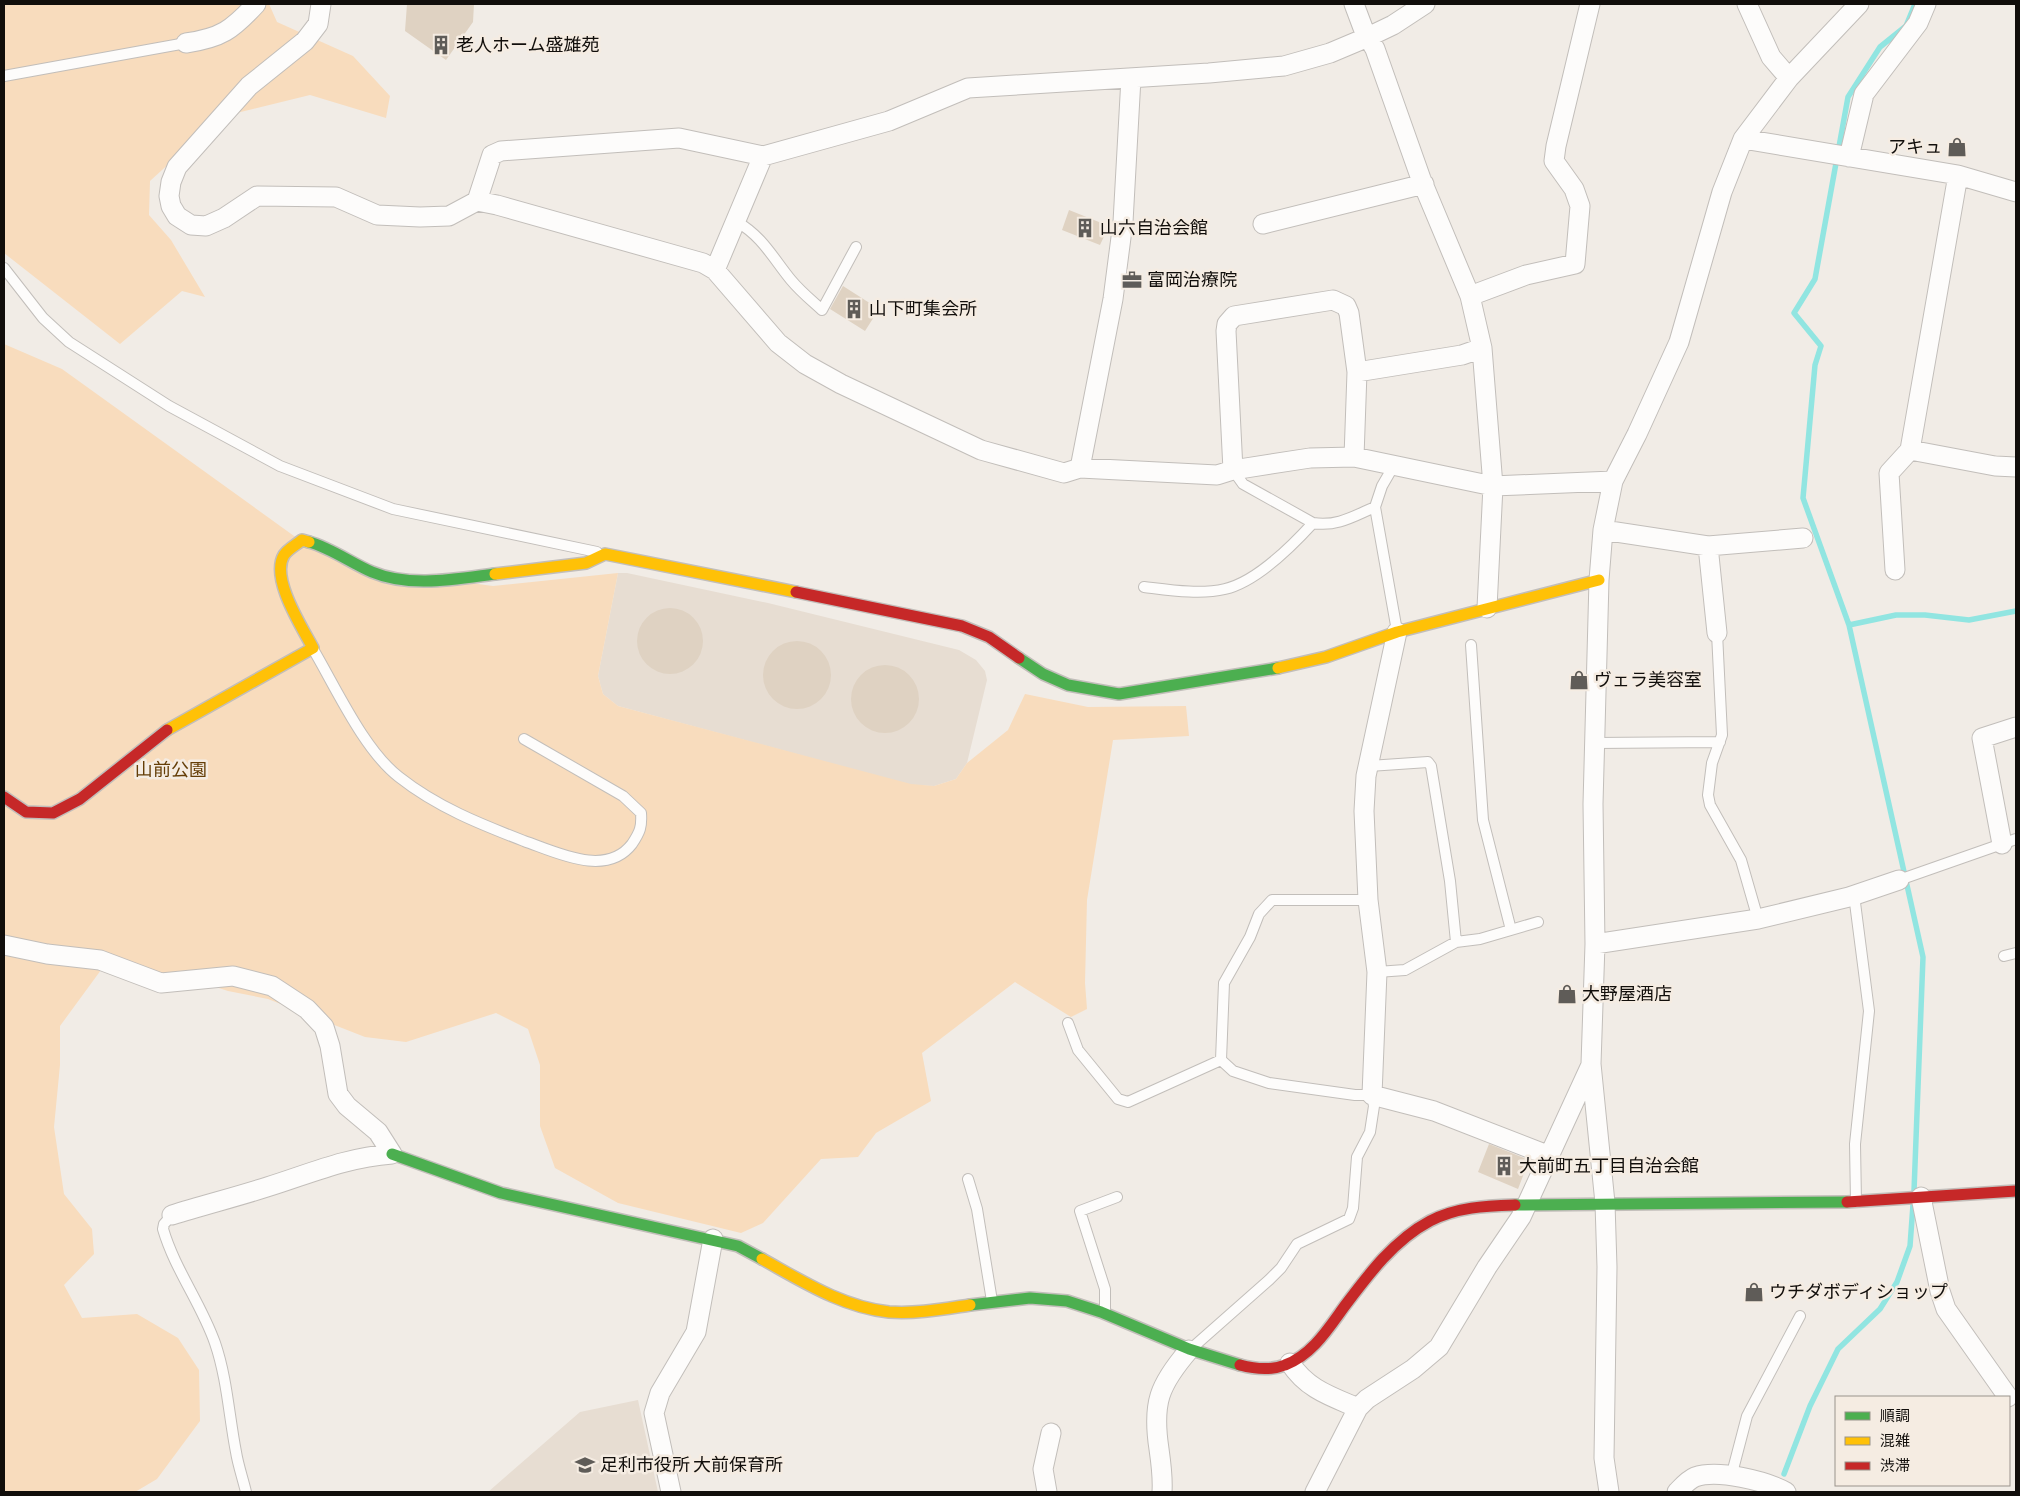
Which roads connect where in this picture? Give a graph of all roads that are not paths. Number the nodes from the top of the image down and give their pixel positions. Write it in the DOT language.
graph roads {
  1 [pos="256,4"];
  2 [pos="321,4"];
  3 [pos="1354,4"];
  4 [pos="1425,4"];
  5 [pos="1590,4"];
  6 [pos="1747,4"];
  7 [pos="1859,4"];
  8 [pos="1926,4"];
  9 [pos="1368,37"];
  10 [pos="186,43"];
  11 [pos="4,76"];
  12 [pos="1131,78"];
  13 [pos="1789,78"];
  14 [pos="1743,140"];
  15 [pos="763,156"];
  16 [pos="1849,157"];
  17 [pos="1958,176"];
  18 [pos="1424,184"];
  19 [pos="2016,192"];
  20 [pos="477,201"];
  21 [pos="737,222"];
  22 [pos="1262,224"];
  23 [pos="856,247"];
  24 [pos="4,268"];
  25 [pos="716,270"];
  26 [pos="1470,296"];
  27 [pos="1482,348"];
  28 [pos="1357,372"];
  29 [pos="1910,450"];
  30 [pos="1354,457"];
  31 [pos="1394,467"];
  32 [pos="2016,467"];
  33 [pos="1080,468"];
  34 [pos="1233,470"];
  35 [pos="1613,481"];
  36 [pos="1493,486"];
  37 [pos="1375,506"];
  38 [pos="1313,523"];
  39 [pos="1603,530"];
  40 [pos="1803,538"];
  41 [pos="1708,546"];
  42 [pos="605,554"];
  43 [pos="1894,570"];
  44 [pos="1599,580"];
  45 [pos="1144,587"];
  46 [pos="1487,608"];
  47 [pos="1397,632"];
  48 [pos="1717,633"];
  49 [pos="1471,645"];
  50 [pos="313,648"];
  51 [pos="2016,727"];
  52 [pos="524,739"];
  53 [pos="1595,742"];
  54 [pos="1720,742"];
  55 [pos="1369,766"];
  56 [pos="4,797"];
  57 [pos="2009,842"];
  58 [pos="1899,880"];
  59 [pos="1854,895"];
  60 [pos="1368,900"];
  61 [pos="1758,919"];
  62 [pos="1538,922"];
  63 [pos="1511,930"];
  64 [pos="1456,942"];
  65 [pos="1595,944"];
  66 [pos="4,945"];
  67 [pos="2016,954"];
  68 [pos="2004,956"];
  69 [pos="1377,972"];
  70 [pos="1068,1023"];
  71 [pos="1221,1060"];
  72 [pos="1591,1064"];
  73 [pos="1372,1095"];
  74 [pos="392,1154"];
  75 [pos="1550,1156"];
  76 [pos="968,1179"];
  77 [pos="2016,1190"];
  78 [pos="1117,1197"];
  79 [pos="1921,1197"];
  80 [pos="1856,1202"];
  81 [pos="1605,1203"];
  82 [pos="1526,1204"];
  83 [pos="172,1214"];
  84 [pos="713,1239"];
  85 [pos="992,1302"];
  86 [pos="1105,1313"];
  87 [pos="1800,1316"];
  88 [pos="1189,1350"];
  89 [pos="1290,1363"];
  90 [pos="2007,1396"];
  91 [pos="1358,1408"];
  92 [pos="1051,1433"];
  93 [pos="1731,1476"];
  94 [pos="246,1492"];
  95 [pos="671,1492"];
  96 [pos="1047,1492"];
  97 [pos="1162,1492"];
  98 [pos="1315,1492"];
  99 [pos="1609,1492"];
  100 [pos="1677,1492"];
  101 [pos="1786,1492"];
  1 -- 10 [label="street"];
  2 -- 20 [label="street"];
  3 -- 9 [label="street"];
  4 -- 9 [label="street"];
  5 -- 26 [label="street"];
  6 -- 13 [label="street"];
  7 -- 13 [label="street"];
  8 -- 16 [label="street"];
  9 -- 12 [label="street"];
  9 -- 18 [label="street"];
  10 -- 11 [label="lane"];
  12 -- 15 [label="street"];
  12 -- 33 [label="street"];
  13 -- 14 [label="street"];
  14 -- 16 [label="street"];
  14 -- 35 [label="street"];
  15 -- 20 [label="street"];
  15 -- 21 [label="street"];
  16 -- 17 [label="street"];
  17 -- 19 [label="street"];
  17 -- 29 [label="street"];
  18 -- 22 [label="street"];
  18 -- 26 [label="street"];
  20 -- 25 [label="street"];
  21 -- 23 [label="lane"];
  21 -- 25 [label="street"];
  24 -- 42 [label="lane"];
  25 -- 33 [label="street"];
  26 -- 27 [label="street"];
  27 -- 28 [label="street"];
  27 -- 36 [label="street"];
  28 -- 30 [label="street"];
  28 -- 34 [label="street"];
  29 -- 32 [label="street"];
  29 -- 43 [label="street"];
  30 -- 31 [label="street"];
  30 -- 34 [label="street"];
  31 -- 36 [label="street"];
  31 -- 37 [label="lane"];
  33 -- 34 [label="street"];
  34 -- 38 [label="lane"];
  35 -- 36 [label="street"];
  35 -- 39 [label="street"];
  36 -- 46 [label="street"];
  37 -- 38 [label="lane"];
  37 -- 47 [label="lane"];
  38 -- 45 [label="lane"];
  39 -- 41 [label="street"];
  39 -- 44 [label="street"];
  40 -- 41 [label="street"];
  41 -- 48 [label="street"];
  42 -- 47 [label="street"];
  42 -- 50 [label="street"];
  44 -- 46 [label="street"];
  44 -- 53 [label="street"];
  46 -- 47 [label="street"];
  47 -- 55 [label="street"];
  48 -- 54 [label="lane"];
  49 -- 63 [label="lane"];
  50 -- 52 [label="lane"];
  50 -- 56 [label="street"];
  51 -- 57 [label="street"];
  53 -- 54 [label="lane"];
  53 -- 65 [label="street"];
  54 -- 61 [label="lane"];
  55 -- 60 [label="street"];
  55 -- 64 [label="lane"];
  57 -- 58 [label="lane"];
  58 -- 59 [label="street"];
  59 -- 61 [label="street"];
  59 -- 80 [label="lane"];
  60 -- 69 [label="street"];
  60 -- 71 [label="lane"];
  61 -- 65 [label="street"];
  62 -- 63 [label="lane"];
  63 -- 64 [label="lane"];
  64 -- 69 [label="lane"];
  65 -- 72 [label="street"];
  66 -- 74 [label="street"];
  67 -- 68 [label="lane"];
  69 -- 73 [label="street"];
  70 -- 71 [label="lane"];
  71 -- 73 [label="lane"];
  72 -- 75 [label="street"];
  72 -- 81 [label="street"];
  73 -- 75 [label="street"];
  73 -- 88 [label="lane"];
  74 -- 83 [label="street"];
  74 -- 84 [label="street"];
  75 -- 82 [label="street"];
  76 -- 85 [label="lane"];
  77 -- 79 [label="street"];
  78 -- 86 [label="lane"];
  79 -- 80 [label="street"];
  79 -- 90 [label="street"];
  80 -- 81 [label="street"];
  81 -- 82 [label="street"];
  81 -- 99 [label="street"];
  82 -- 89 [label="street"];
  82 -- 91 [label="street"];
  83 -- 94 [label="lane"];
  84 -- 85 [label="street"];
  84 -- 95 [label="street"];
  85 -- 86 [label="street"];
  86 -- 88 [label="street"];
  87 -- 93 [label="lane"];
  88 -- 89 [label="street"];
  88 -- 97 [label="street"];
  89 -- 91 [label="street"];
  91 -- 98 [label="street"];
  92 -- 96 [label="street"];
  93 -- 100 [label="street"];
  93 -- 101 [label="street"];
}
